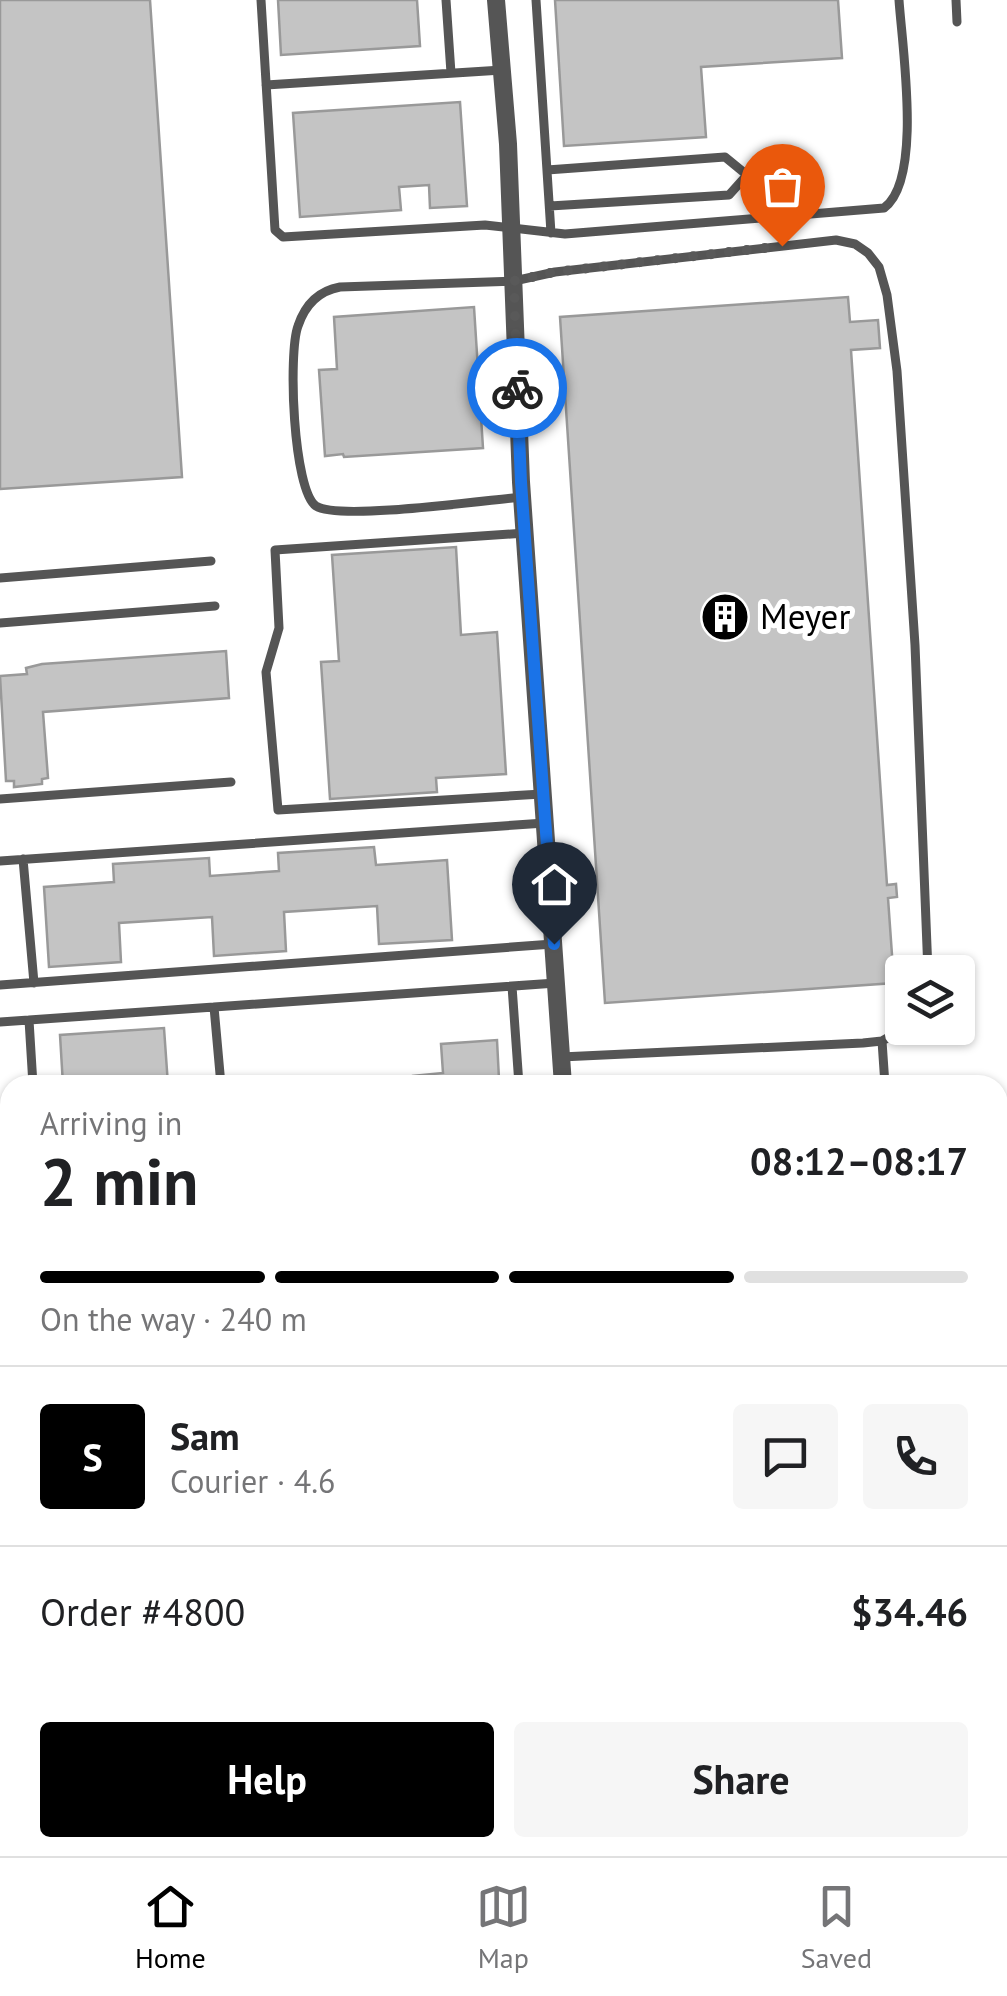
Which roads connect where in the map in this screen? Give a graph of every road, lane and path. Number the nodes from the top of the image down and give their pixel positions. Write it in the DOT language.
graph roads {
  1 [pos="261,0"];
  2 [pos="446,0"];
  3 [pos="496,0"];
  4 [pos="536,0"];
  5 [pos="899,0"];
  6 [pos="956,0"];
  7 [pos="957,22"];
  8 [pos="502,70"];
  9 [pos="451,73"];
  10 [pos="266,85"];
  11 [pos="547,170"];
  12 [pos="747,175"];
  13 [pos="550,206"];
  14 [pos="766,219"];
  15 [pos="511,230"];
  16 [pos="552,233"];
  17 [pos="514,281"];
  18 [pos="522,497"];
  19 [pos="524,533"];
  20 [pos="210,561"];
  21 [pos="0,578"];
  22 [pos="215,606"];
  23 [pos="0,623"];
  24 [pos="231,782"];
  25 [pos="543,794"];
  26 [pos="0,799"];
  27 [pos="545,823"];
  28 [pos="23,859"];
  29 [pos="0,861"];
  30 [pos="554,944"];
  31 [pos="927,955"];
  32 [pos="34,983"];
  33 [pos="556,983"];
  34 [pos="0,985"];
  35 [pos="512,986"];
  36 [pos="214,1007"];
  37 [pos="28,1020"];
  38 [pos="0,1022"];
  39 [pos="885,1039"];
  40 [pos="882,1041"];
  41 [pos="561,1056"];
  42 [pos="32,1075"];
  43 [pos="219,1075"];
  44 [pos="518,1075"];
  45 [pos="562,1075"];
  46 [pos="884,1075"];
  1 -- 10 [label="lane"];
  2 -- 9 [label="lane"];
  3 -- 8 [label="street"];
  4 -- 11 [label="lane"];
  5 -- 14 [label="lane"];
  6 -- 7 [label="lane"];
  8 -- 9 [label="lane"];
  8 -- 15 [label="street"];
  9 -- 10 [label="lane"];
  10 -- 15 [label="lane"];
  11 -- 12 [label="lane"];
  11 -- 13 [label="lane"];
  12 -- 13 [label="lane"];
  12 -- 14 [label="lane"];
  13 -- 16 [label="lane"];
  14 -- 16 [label="lane"];
  15 -- 16 [label="lane"];
  15 -- 17 [label="street"];
  17 -- 18 [label="street"];
  17 -- 18 [label="lane"];
  17 -- 31 [label="lane"];
  18 -- 19 [label="street"];
  19 -- 25 [label="street"];
  19 -- 25 [label="lane"];
  20 -- 21 [label="lane"];
  22 -- 23 [label="lane"];
  24 -- 26 [label="lane"];
  25 -- 27 [label="street"];
  27 -- 28 [label="lane"];
  27 -- 30 [label="street"];
  28 -- 29 [label="lane"];
  28 -- 32 [label="lane"];
  30 -- 32 [label="lane"];
  30 -- 33 [label="street"];
  32 -- 34 [label="lane"];
  33 -- 35 [label="lane"];
  33 -- 41 [label="street"];
  35 -- 36 [label="lane"];
  35 -- 44 [label="lane"];
  36 -- 37 [label="lane"];
  36 -- 43 [label="lane"];
  37 -- 38 [label="lane"];
  37 -- 42 [label="lane"];
  39 -- 40 [label="lane"];
  40 -- 41 [label="lane"];
  40 -- 46 [label="lane"];
  41 -- 45 [label="street"];
}
